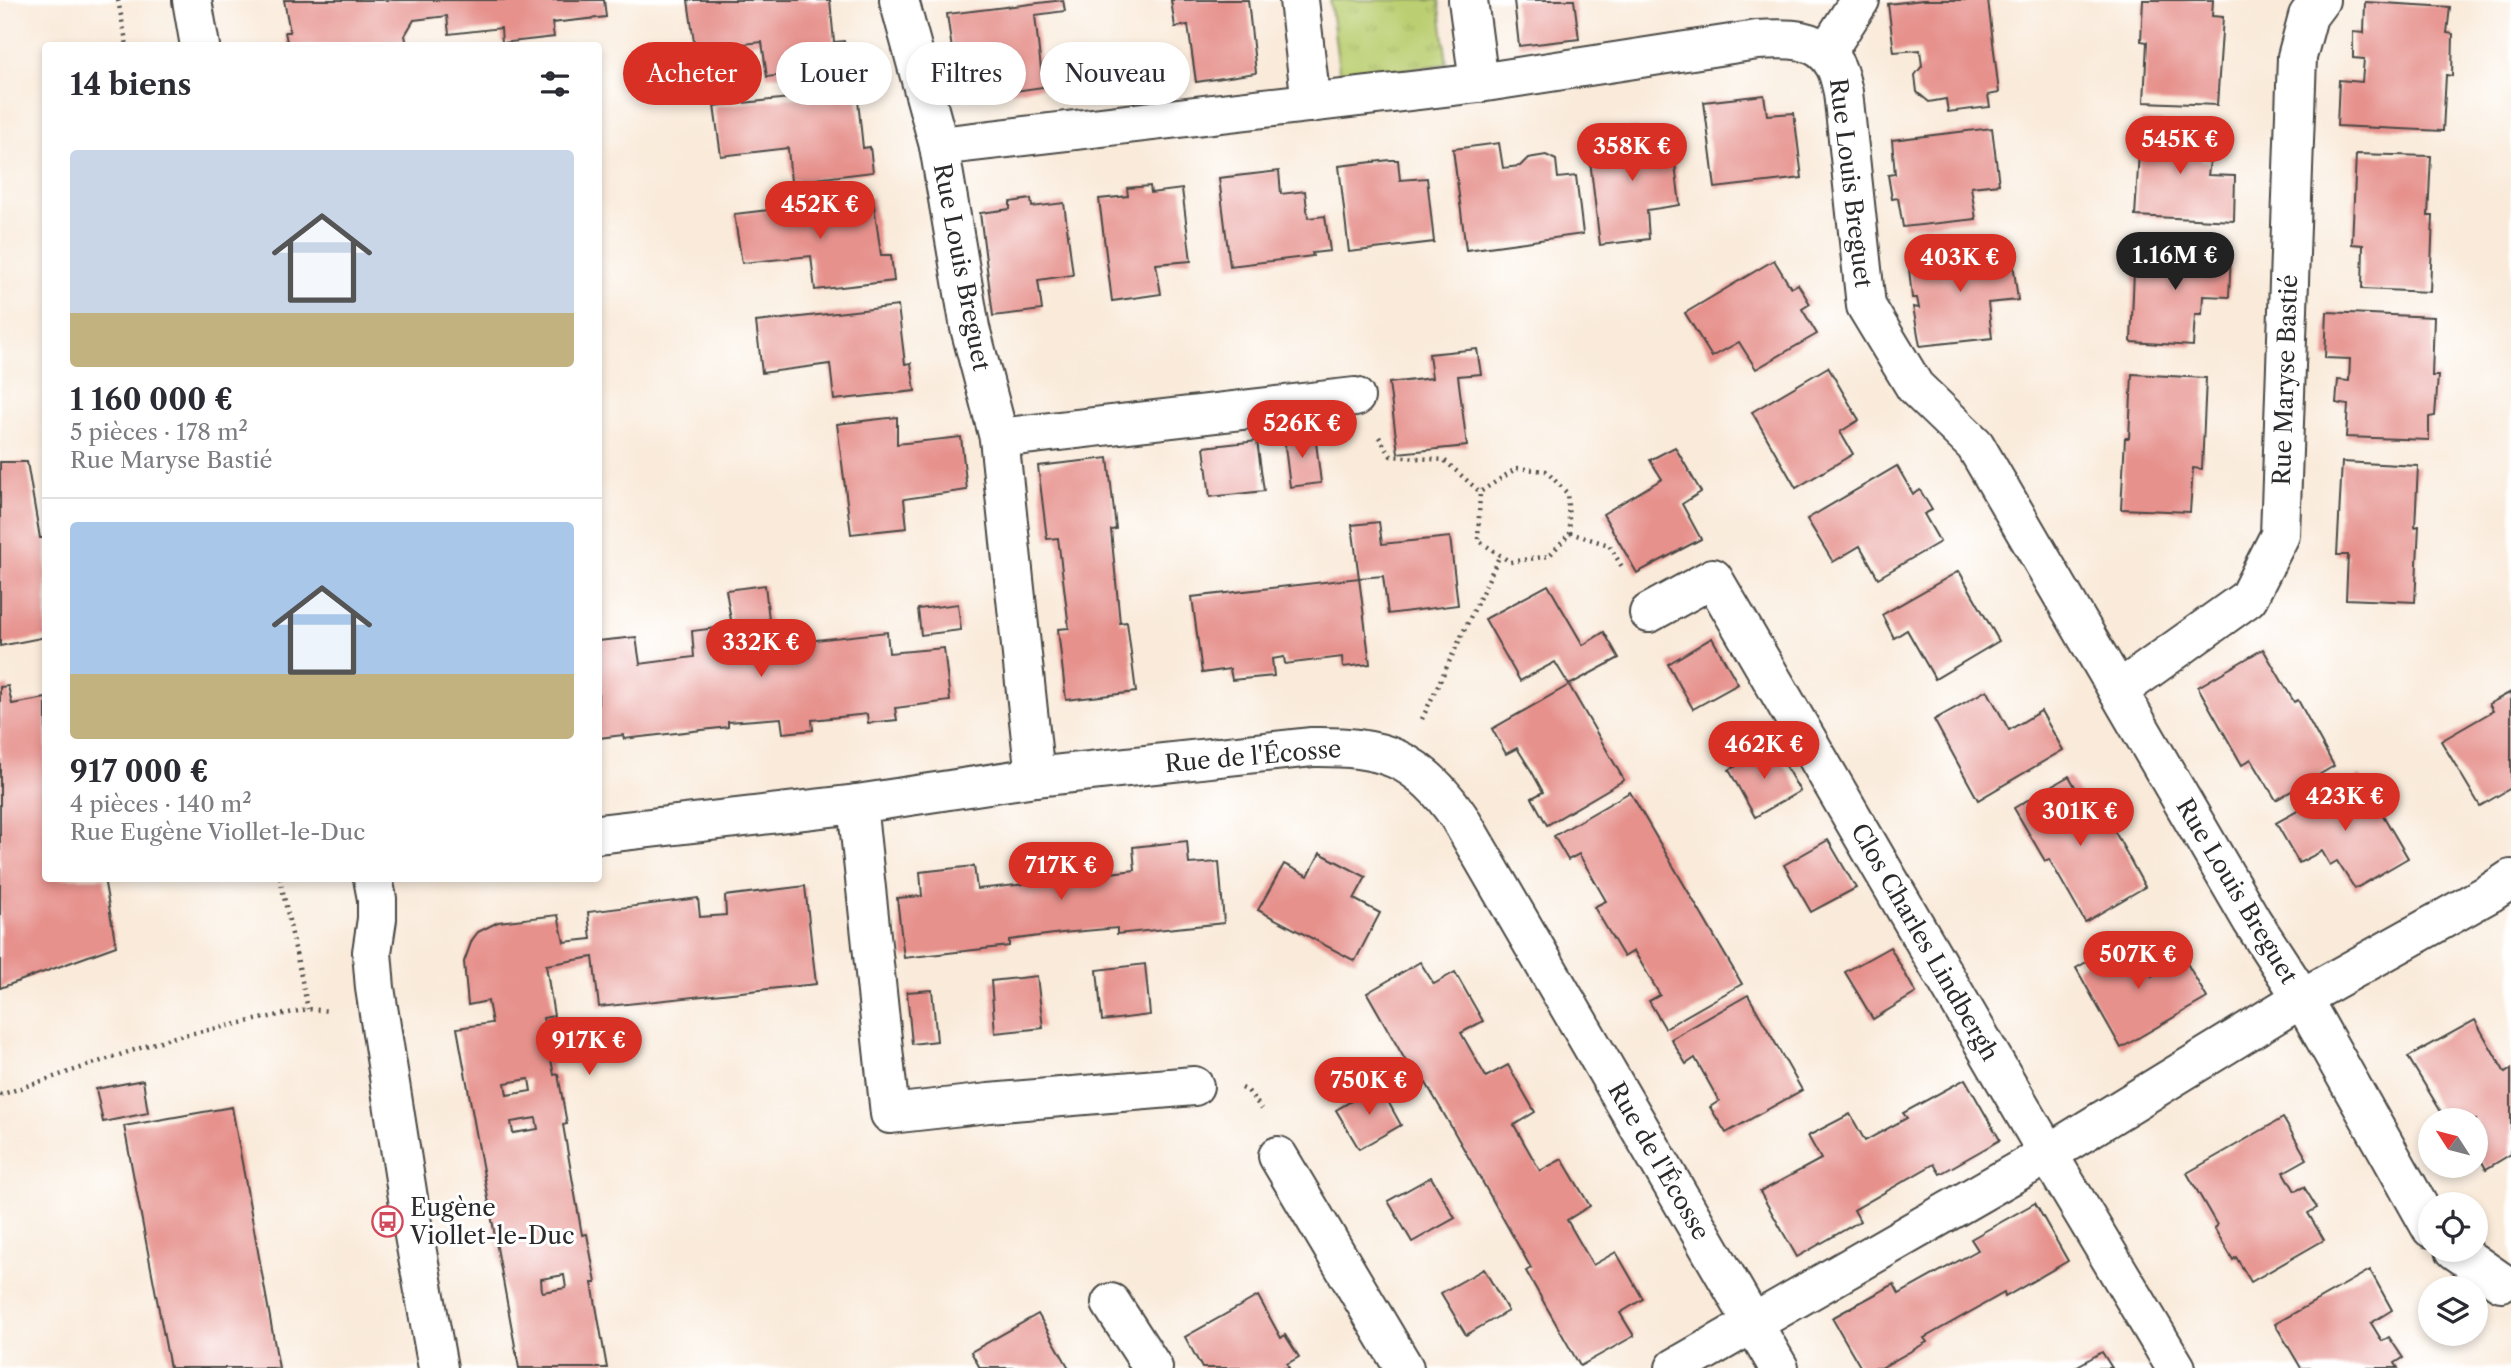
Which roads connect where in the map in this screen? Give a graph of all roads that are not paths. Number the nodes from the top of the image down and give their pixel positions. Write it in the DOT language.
graph roads {
  1 [pos="192,0"];
  2 [pos="899,0"];
  3 [pos="1299,0"];
  4 [pos="1468,0"];
  5 [pos="1860,0"];
  6 [pos="2320,0"];
  7 [pos="199,42"];
  8 [pos="1826,53"];
  9 [pos="1479,83"];
  10 [pos="1311,103"];
  11 [pos="939,146"];
  12 [pos="1354,397"];
  13 [pos="999,438"];
  14 [pos="1649,613"];
  15 [pos="2118,691"];
  16 [pos="1035,777"];
  17 [pos="857,804"];
  18 [pos="602,834"];
  19 [pos="2511,879"];
  20 [pos="374,882"];
  21 [pos="2302,998"];
  22 [pos="1194,1086"];
  23 [pos="2048,1154"];
  24 [pos="1278,1156"];
  25 [pos="2418,1205"];
  26 [pos="2472,1262"];
  27 [pos="2501,1282"];
  28 [pos="1111,1303"];
  29 [pos="1752,1322"];
  30 [pos="438,1368"];
  31 [pos="1153,1368"];
  32 [pos="1404,1368"];
  33 [pos="1675,1368"];
  34 [pos="1779,1368"];
  35 [pos="2176,1368"];
  1 -- 7 [label="street"];
  2 -- 11 [label="street"];
  3 -- 10 [label="street"];
  4 -- 9 [label="street"];
  5 -- 8 [label="street"];
  6 -- 15 [label="street, Rue Maryse Bastié"];
  8 -- 9 [label="street, Rue Louis Breguet"];
  8 -- 15 [label="street, Rue Louis Breguet"];
  9 -- 10 [label="street, Rue Louis Breguet"];
  10 -- 11 [label="street, Rue Louis Breguet"];
  11 -- 13 [label="street, Rue Louis Breguet"];
  12 -- 13 [label="street"];
  13 -- 16 [label="street, Rue Louis Breguet"];
  14 -- 23 [label="street, Clos Charles Lindbergh"];
  15 -- 21 [label="street, Rue Louis Breguet"];
  16 -- 17 [label="street, Rue de l'Écosse"];
  16 -- 29 [label="street, Rue de l'Écosse"];
  17 -- 18 [label="street, Rue de l'Écosse"];
  17 -- 22 [label="street"];
  19 -- 21 [label="street"];
  20 -- 30 [label="street"];
  21 -- 23 [label="street, Rue Louis Breguet"];
  21 -- 25 [label="street"];
  23 -- 29 [label="street, Rue Louis Breguet"];
  23 -- 35 [label="street, Clos Charles Lindbergh"];
  24 -- 32 [label="street"];
  26 -- 27 [label="street"];
  28 -- 31 [label="street"];
  29 -- 33 [label="street, Rue Louis Breguet"];
  29 -- 34 [label="street, Rue de l'Écosse"];
}
